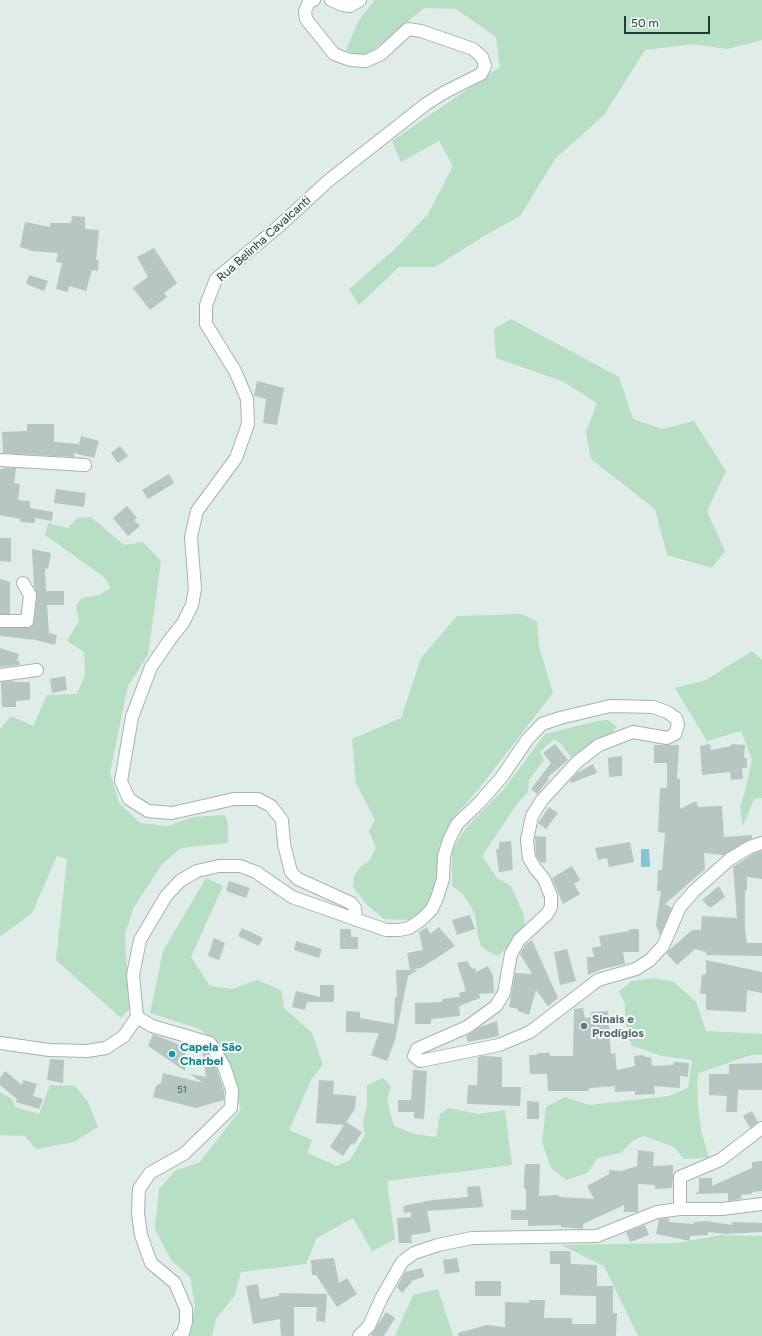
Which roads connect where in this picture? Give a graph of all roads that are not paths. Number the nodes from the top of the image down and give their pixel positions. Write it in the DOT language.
graph roads {
  1 [pos="314,0"];
  2 [pos="331,0"];
  3 [pos="360,0"];
  4 [pos="0,460"];
  5 [pos="85,465"];
  6 [pos="23,583"];
  7 [pos="0,621"];
  8 [pos="37,670"];
  9 [pos="0,676"];
  10 [pos="762,843"];
  11 [pos="356,920"];
  12 [pos="137,1017"];
  13 [pos="0,1043"];
  14 [pos="762,1128"];
  15 [pos="762,1204"];
  16 [pos="680,1209"];
  17 [pos="180,1336"];
  18 [pos="358,1336"];
  1 -- 11 [label="street, Rua Belinha Cavalcanti"];
  2 -- 3 [label="street"];
  4 -- 5 [label="street"];
  6 -- 7 [label="street"];
  8 -- 9 [label="street"];
  10 -- 11 [label="street"];
  11 -- 12 [label="street"];
  12 -- 13 [label="street"];
  12 -- 17 [label="street"];
  14 -- 16 [label="street"];
  15 -- 16 [label="street"];
  16 -- 18 [label="street"];
}
